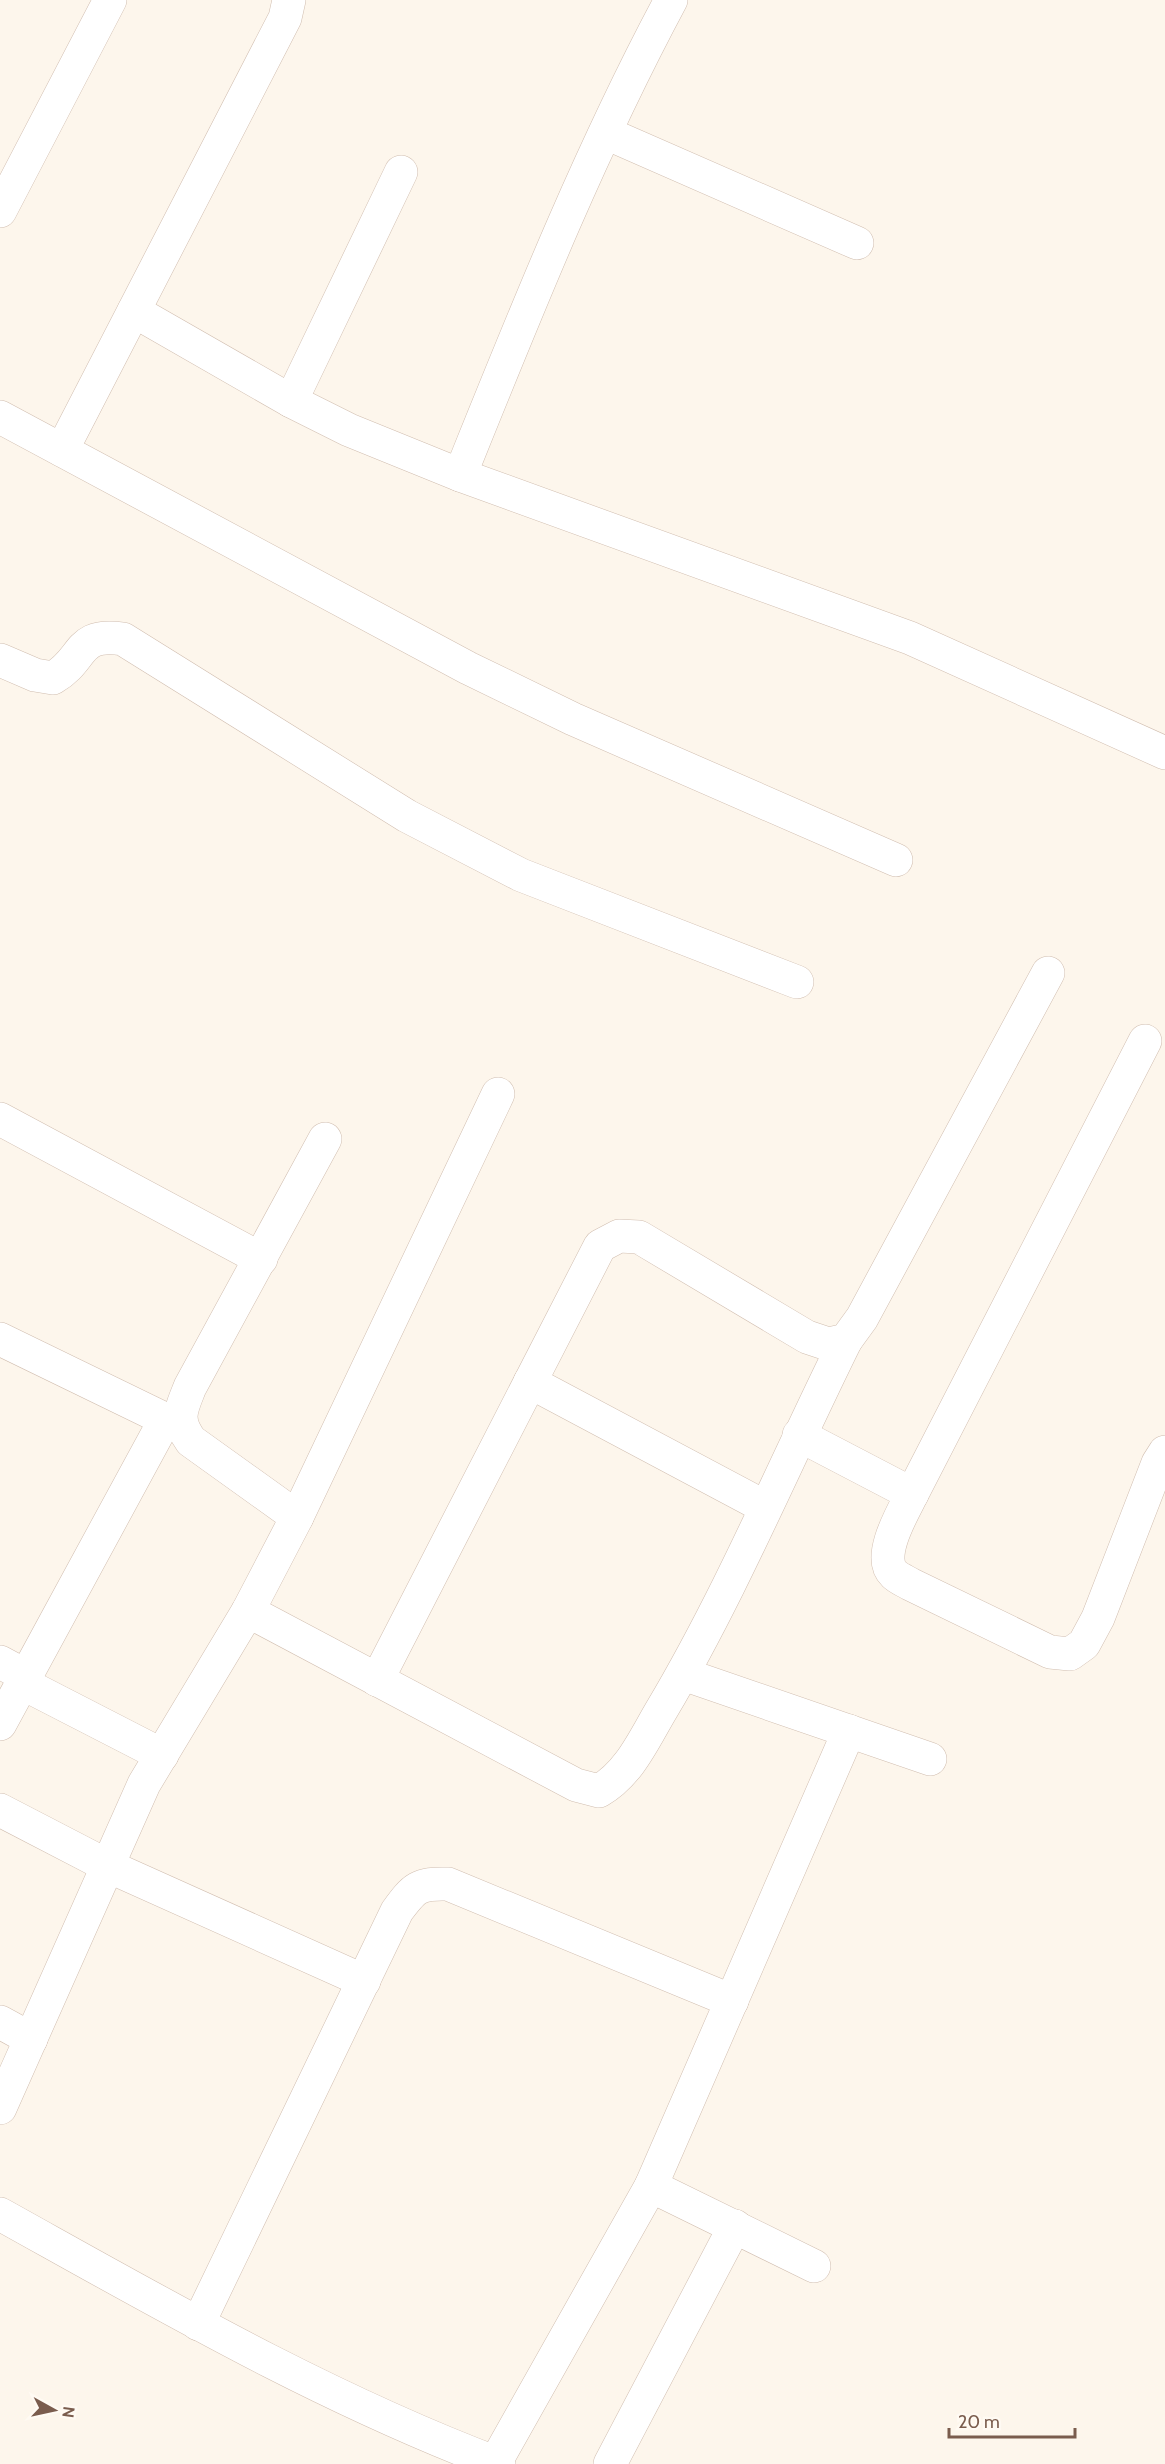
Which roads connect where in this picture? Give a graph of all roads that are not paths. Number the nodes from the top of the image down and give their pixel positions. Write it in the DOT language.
graph roads {
  1 [pos="110,0"];
  2 [pos="289,0"];
  3 [pos="671,0"];
  4 [pos="606,133"];
  5 [pos="401,172"];
  6 [pos="0,211"];
  7 [pos="857,243"];
  8 [pos="134,310"];
  9 [pos="291,401"];
  10 [pos="0,417"];
  11 [pos="62,450"];
  12 [pos="460,475"];
  13 [pos="0,660"];
  14 [pos="1165,753"];
  15 [pos="896,860"];
  16 [pos="1048,973"];
  17 [pos="797,982"];
  18 [pos="1145,1041"];
  19 [pos="498,1094"];
  20 [pos="0,1119"];
  21 [pos="325,1139"];
  22 [pos="261,1260"];
  23 [pos="0,1339"];
  24 [pos="846,1340"];
  25 [pos="530,1382"];
  26 [pos="173,1424"];
  27 [pos="799,1435"];
  28 [pos="1165,1452"];
  29 [pos="912,1494"];
  30 [pos="765,1507"];
  31 [pos="297,1517"];
  32 [pos="248,1611"];
  33 [pos="16,1674"];
  34 [pos="682,1674"];
  35 [pos="377,1680"];
  36 [pos="0,1724"];
  37 [pos="849,1731"];
  38 [pos="162,1755"];
  39 [pos="930,1759"];
  40 [pos="0,1810"];
  41 [pos="108,1866"];
  42 [pos="363,1981"];
  43 [pos="732,2001"];
  44 [pos="0,2022"];
  45 [pos="31,2039"];
  46 [pos="0,2108"];
  47 [pos="651,2186"];
  48 [pos="0,2214"];
  49 [pos="735,2226"];
  50 [pos="814,2266"];
  51 [pos="198,2324"];
  52 [pos="497,2463"];
  53 [pos="610,2464"];
  1 -- 6 [label="street"];
  2 -- 8 [label="street"];
  3 -- 4 [label="street"];
  4 -- 7 [label="street"];
  4 -- 12 [label="street"];
  5 -- 9 [label="street"];
  8 -- 9 [label="street"];
  8 -- 11 [label="street"];
  9 -- 12 [label="street"];
  10 -- 11 [label="street"];
  11 -- 15 [label="street"];
  12 -- 14 [label="street"];
  13 -- 17 [label="street"];
  16 -- 24 [label="street"];
  18 -- 29 [label="street"];
  19 -- 31 [label="street"];
  20 -- 22 [label="street"];
  21 -- 22 [label="street"];
  22 -- 26 [label="street"];
  23 -- 26 [label="street"];
  24 -- 25 [label="street"];
  24 -- 27 [label="street"];
  25 -- 30 [label="street"];
  25 -- 35 [label="street"];
  26 -- 31 [label="street"];
  26 -- 33 [label="street"];
  27 -- 29 [label="street"];
  27 -- 30 [label="street"];
  28 -- 29 [label="street"];
  30 -- 34 [label="street"];
  31 -- 32 [label="street"];
  32 -- 35 [label="street"];
  32 -- 38 [label="street"];
  33 -- 36 [label="street"];
  33 -- 38 [label="street"];
  34 -- 35 [label="street"];
  34 -- 37 [label="street"];
  37 -- 39 [label="street"];
  37 -- 43 [label="street"];
  38 -- 41 [label="street"];
  40 -- 41 [label="street"];
  41 -- 42 [label="street"];
  41 -- 45 [label="street"];
  42 -- 43 [label="street"];
  42 -- 51 [label="street"];
  43 -- 47 [label="street"];
  44 -- 45 [label="street"];
  45 -- 46 [label="street"];
  47 -- 49 [label="street"];
  47 -- 52 [label="street"];
  48 -- 51 [label="street"];
  49 -- 50 [label="street"];
  49 -- 53 [label="street"];
  51 -- 52 [label="street"];
}
